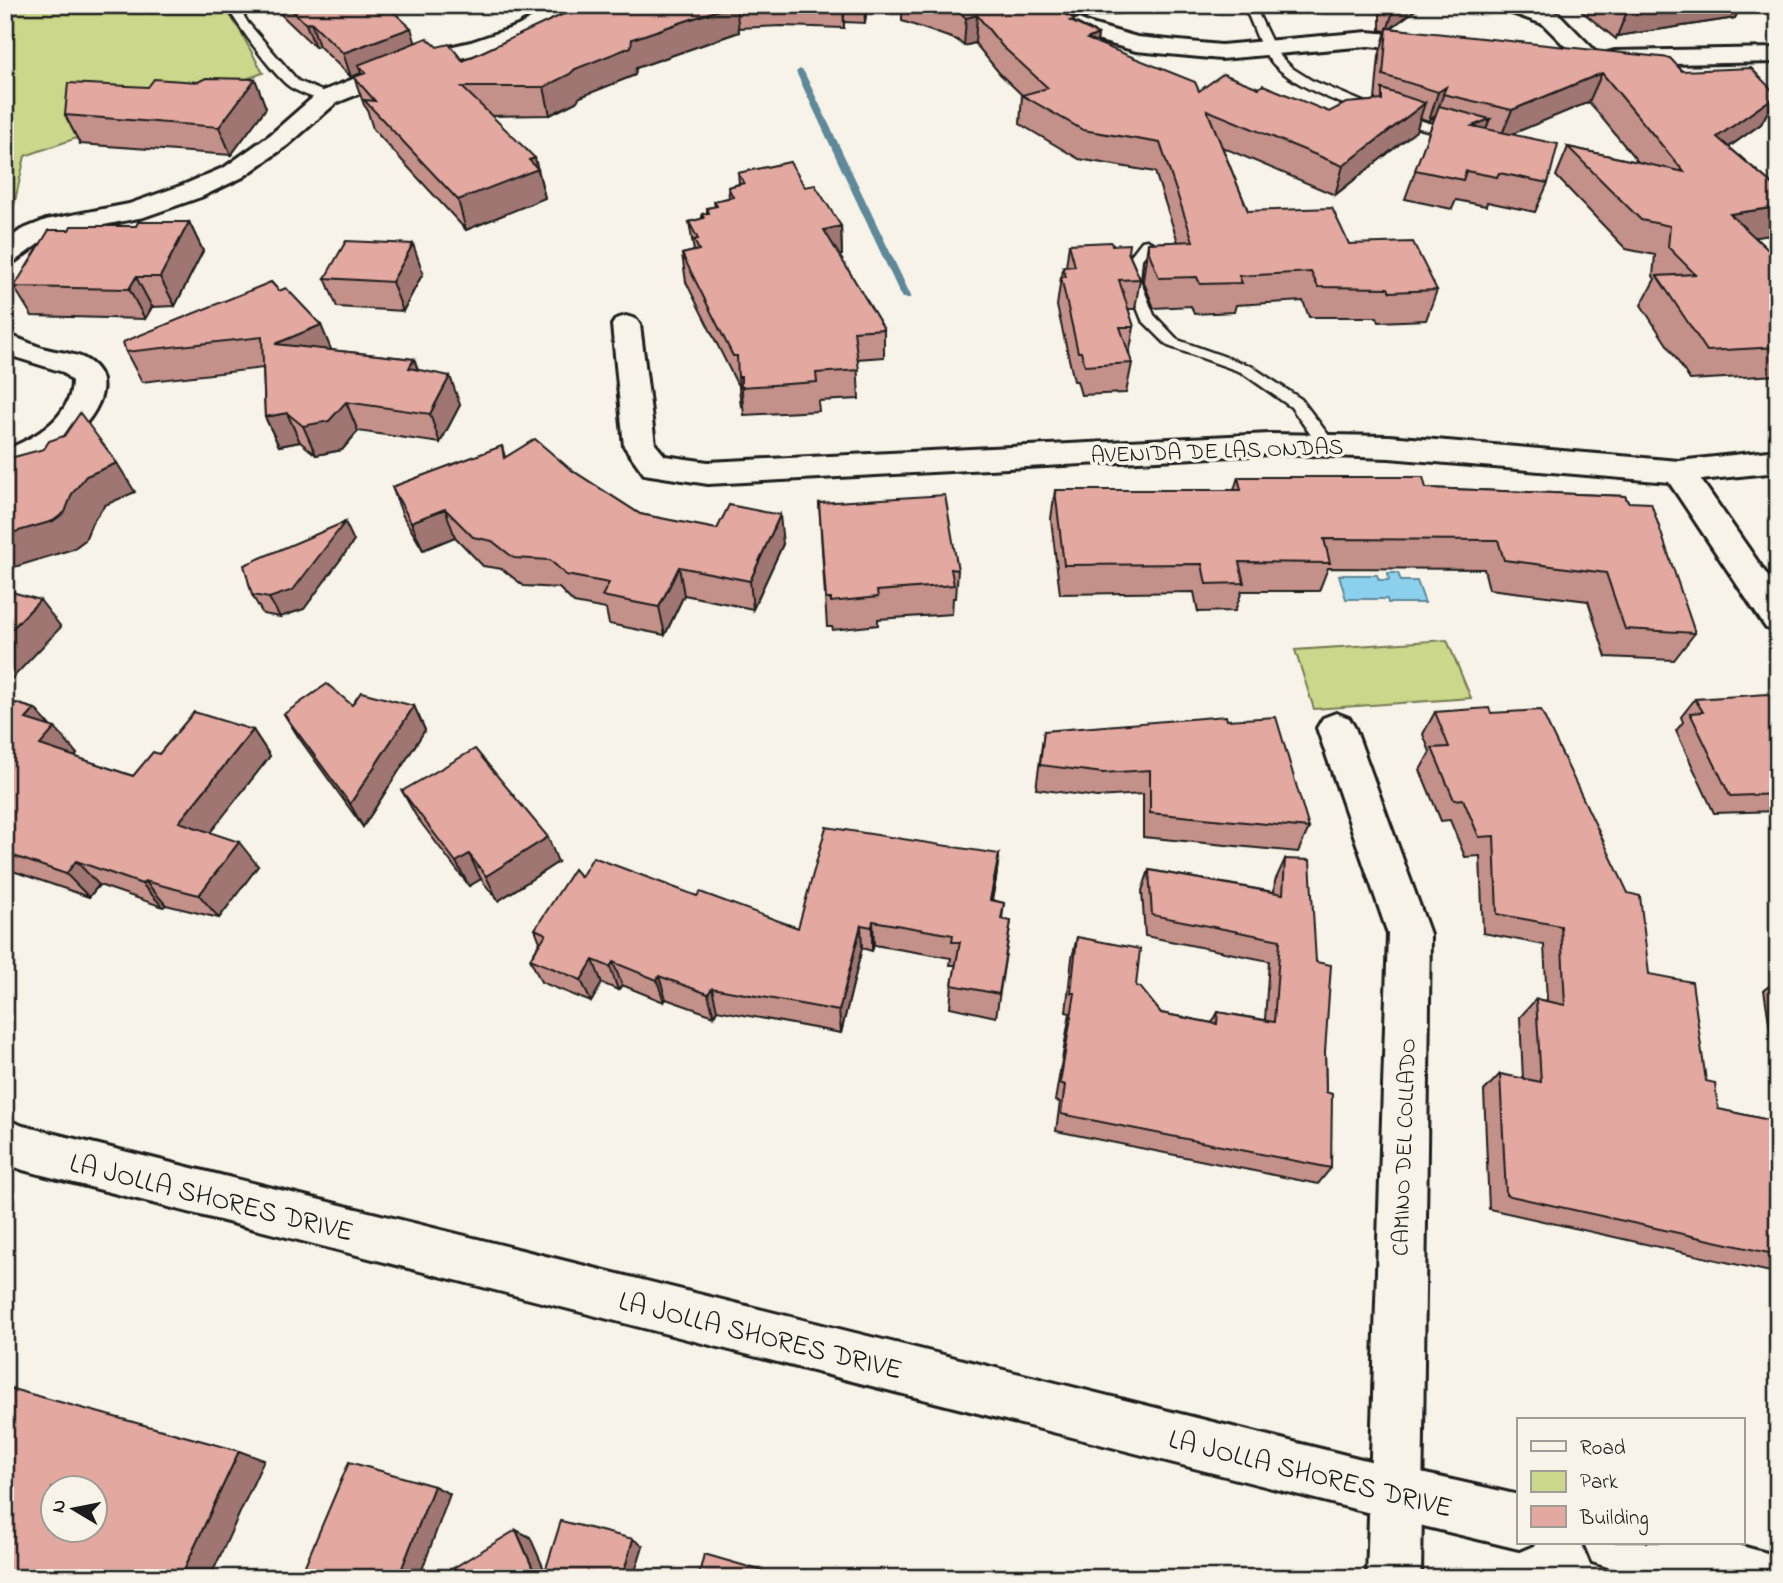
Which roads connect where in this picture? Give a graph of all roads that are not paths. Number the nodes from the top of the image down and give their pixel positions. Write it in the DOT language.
graph roads {
  1 [pos="231,5"];
  2 [pos="573,5"];
  3 [pos="1023,5"];
  4 [pos="1248,5"];
  5 [pos="1511,5"];
  6 [pos="1459,47"];
  7 [pos="1271,48"];
  8 [pos="1549,55"];
  9 [pos="1778,55"];
  10 [pos="1589,57"];
  11 [pos="327,98"];
  12 [pos="1474,139"];
  13 [pos="57,226"];
  14 [pos="1147,244"];
  15 [pos="5,255"];
  16 [pos="626,325"];
  17 [pos="5,343"];
  18 [pos="1327,445"];
  19 [pos="5,461"];
  20 [pos="1778,461"];
  21 [pos="1679,472"];
  22 [pos="1778,619"];
  23 [pos="1336,728"];
  24 [pos="5,1142"];
  25 [pos="1394,1493"];
  26 [pos="1517,1522"];
  27 [pos="1615,1544"];
  28 [pos="1394,1578"];
  29 [pos="1765,1578"];
  1 -- 11 [label="lane"];
  2 -- 11 [label="street"];
  3 -- 7 [label="street"];
  4 -- 7 [label="lane"];
  5 -- 10 [label="street"];
  6 -- 7 [label="street"];
  7 -- 12 [label="lane"];
  8 -- 10 [label="street"];
  9 -- 10 [label="street"];
  11 -- 13 [label="street"];
  11 -- 13 [label="street"];
  13 -- 15 [label="street"];
  14 -- 18 [label="lane"];
  16 -- 18 [label="street, AVENIDA DE LAS ONDAS"];
  17 -- 19 [label="street"];
  18 -- 21 [label="street, AVENIDA DE LAS ONDAS"];
  20 -- 21 [label="street, AVENIDA DE LAS ONDAS"];
  21 -- 22 [label="street"];
  23 -- 25 [label="street, CAMINO DEL COLLADO"];
  24 -- 25 [label="street, LA JOLLA SHORES DRIVE"];
  25 -- 26 [label="street, LA JOLLA SHORES DRIVE"];
  25 -- 28 [label="street, CAMINO DEL COLLADO"];
  27 -- 29 [label="street"];
}
